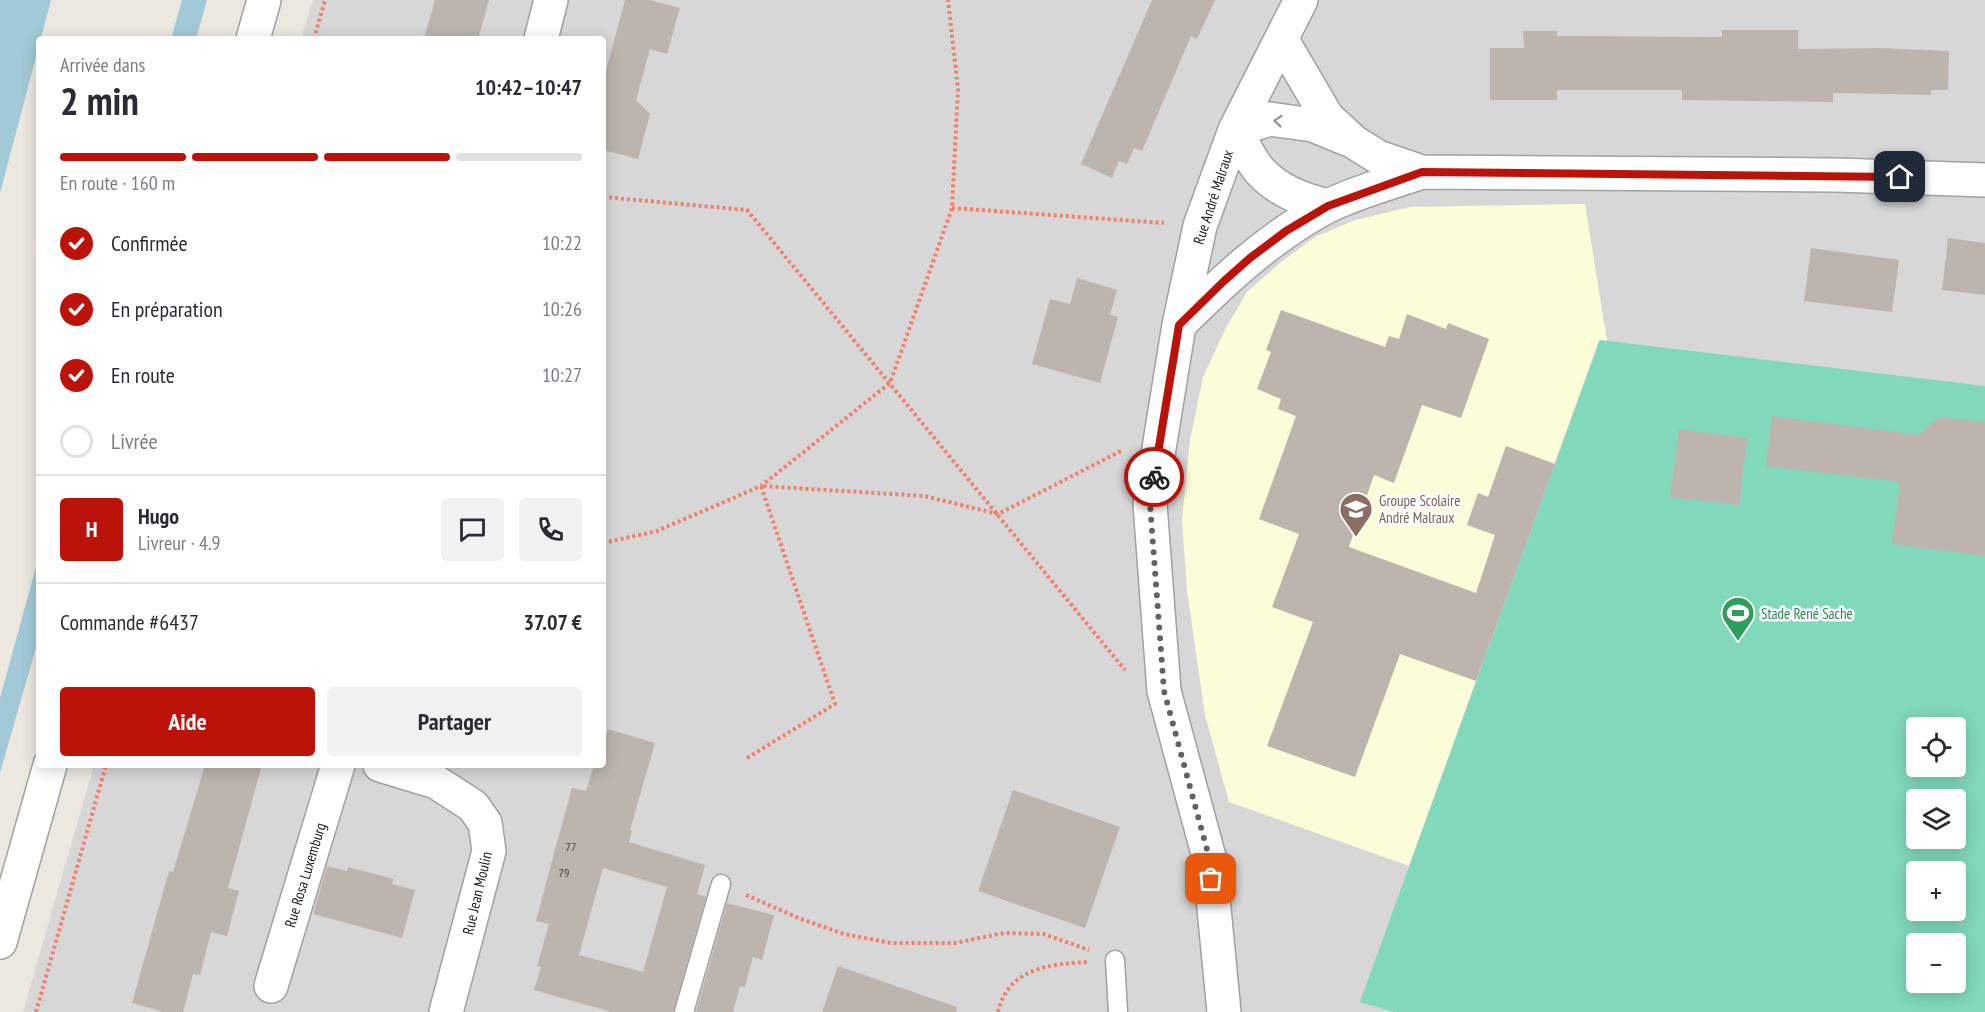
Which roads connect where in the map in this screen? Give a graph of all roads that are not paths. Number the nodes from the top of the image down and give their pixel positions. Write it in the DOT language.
graph roads {
  1 [pos="264,0"];
  2 [pos="551,0"];
  3 [pos="1301,0"];
  4 [pos="254,36"];
  5 [pos="542,36"];
  6 [pos="1282,40"];
  7 [pos="1235,130"];
  8 [pos="1354,142"];
  9 [pos="1422,172"];
  10 [pos="1985,180"];
  11 [pos="1328,206"];
  12 [pos="1179,325"];
  13 [pos="49,768"];
  14 [pos="337,768"];
  15 [pos="390,768"];
  16 [pos="721,884"];
  17 [pos="0,942"];
  18 [pos="1115,960"];
  19 [pos="271,986"];
  20 [pos="446,1012"];
  21 [pos="684,1012"];
  22 [pos="1118,1012"];
  23 [pos="1224,1012"];
  1 -- 4 [label="street"];
  2 -- 5 [label="street"];
  3 -- 6 [label="street, Rue André Malraux"];
  6 -- 7 [label="street, Rue André Malraux"];
  6 -- 8 [label="street"];
  8 -- 7 [label="street, one-way"];
  7 -- 11 [label="street"];
  7 -- 12 [label="street, Rue André Malraux"];
  8 -- 9 [label="street"];
  9 -- 10 [label="street"];
  9 -- 11 [label="street"];
  11 -- 12 [label="street"];
  12 -- 23 [label="street, Rue André Malraux"];
  13 -- 17 [label="street"];
  14 -- 19 [label="street, Rue Rosa Luxemburg"];
  15 -- 20 [label="street, Rue Jean Moulin"];
  16 -- 21 [label="lane"];
  18 -- 22 [label="lane"];
}
